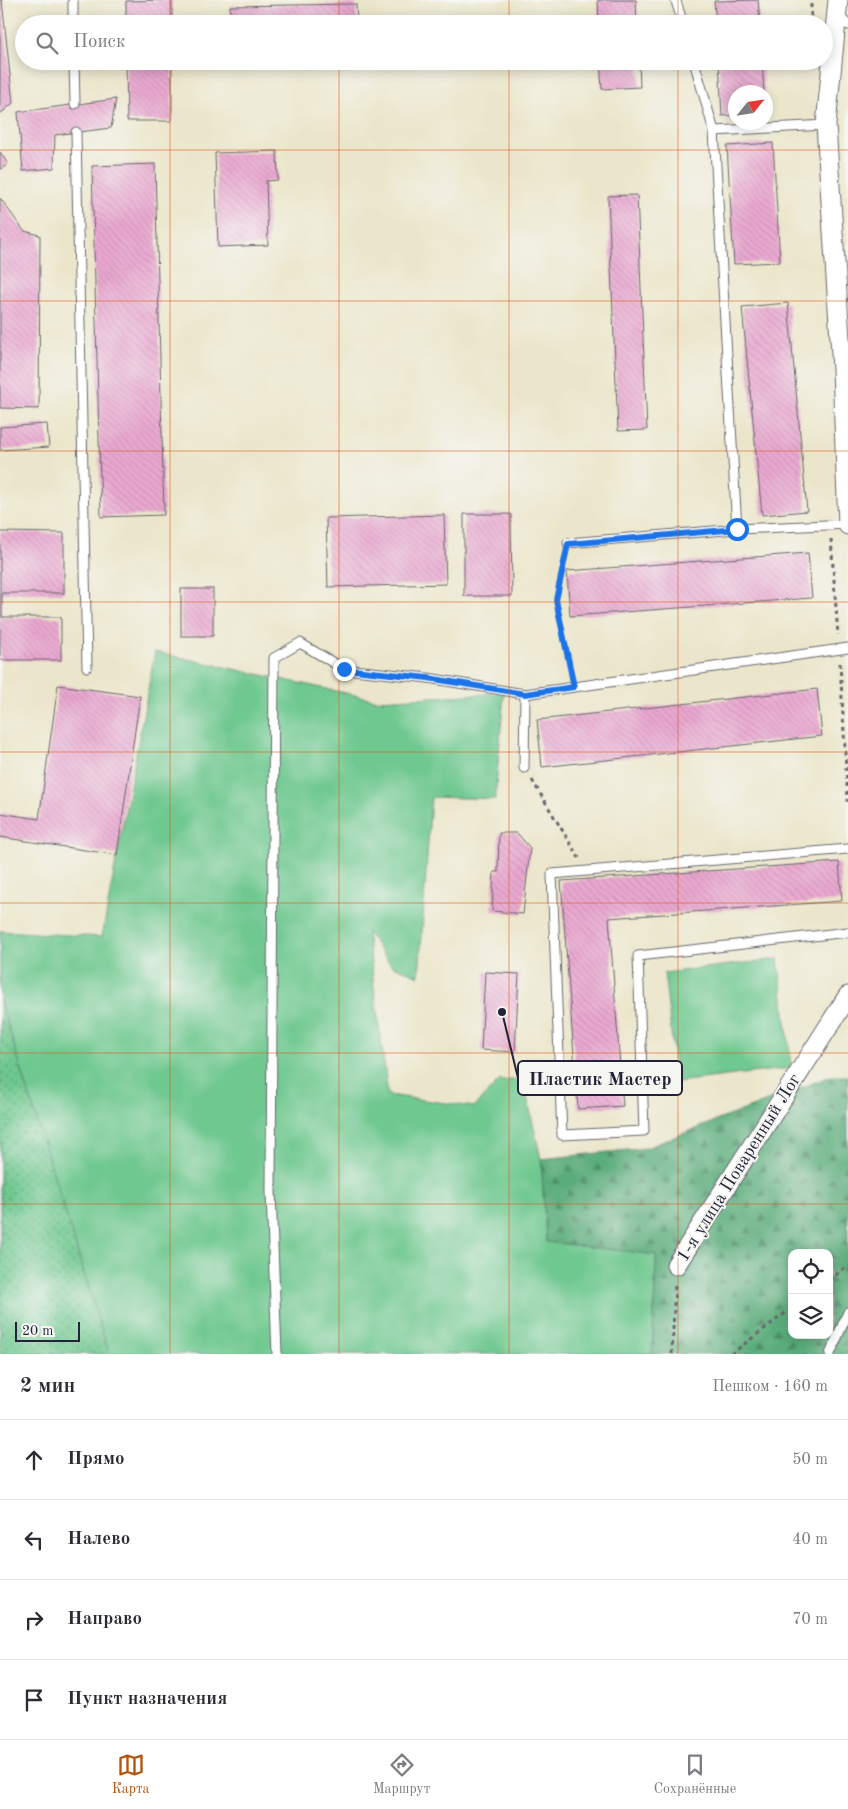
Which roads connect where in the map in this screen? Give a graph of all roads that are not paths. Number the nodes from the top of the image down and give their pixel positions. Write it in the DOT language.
graph roads {
  1 [pos="73,0"];
  2 [pos="676,1"];
  3 [pos="841,13"];
  4 [pos="73,15"];
  5 [pos="680,15"];
  6 [pos="74,70"];
  7 [pos="697,70"];
  8 [pos="74,104"];
  9 [pos="826,125"];
  10 [pos="714,131"];
  11 [pos="76,132"];
  12 [pos="845,369"];
  13 [pos="848,524"];
  14 [pos="737,529"];
  15 [pos="568,544"];
  16 [pos="848,648"];
  17 [pos="87,667"];
  18 [pos="525,694"];
  19 [pos="524,768"];
  20 [pos="848,849"];
  21 [pos="848,932"];
  22 [pos="848,996"];
  23 [pos="676,1265"];
  24 [pos="848,1312"];
  25 [pos="277,1354"];
  26 [pos="830,1354"];
  1 -- 4 [label="lane"];
  2 -- 5 [label="lane"];
  3 -- 9 [label="street"];
  6 -- 8 [label="lane"];
  7 -- 10 [label="lane"];
  9 -- 10 [label="lane"];
  9 -- 12 [label="street"];
  10 -- 14 [label="lane"];
  11 -- 17 [label="lane"];
  12 -- 13 [label="street"];
  13 -- 14 [label="lane"];
  14 -- 15 [label="lane"];
  16 -- 18 [label="lane"];
  18 -- 19 [label="lane"];
  18 -- 25 [label="lane"];
  20 -- 21 [label="lane"];
  22 -- 23 [label="street, 1-я улица Поваренный Лог"];
  24 -- 26 [label="lane"];
}
